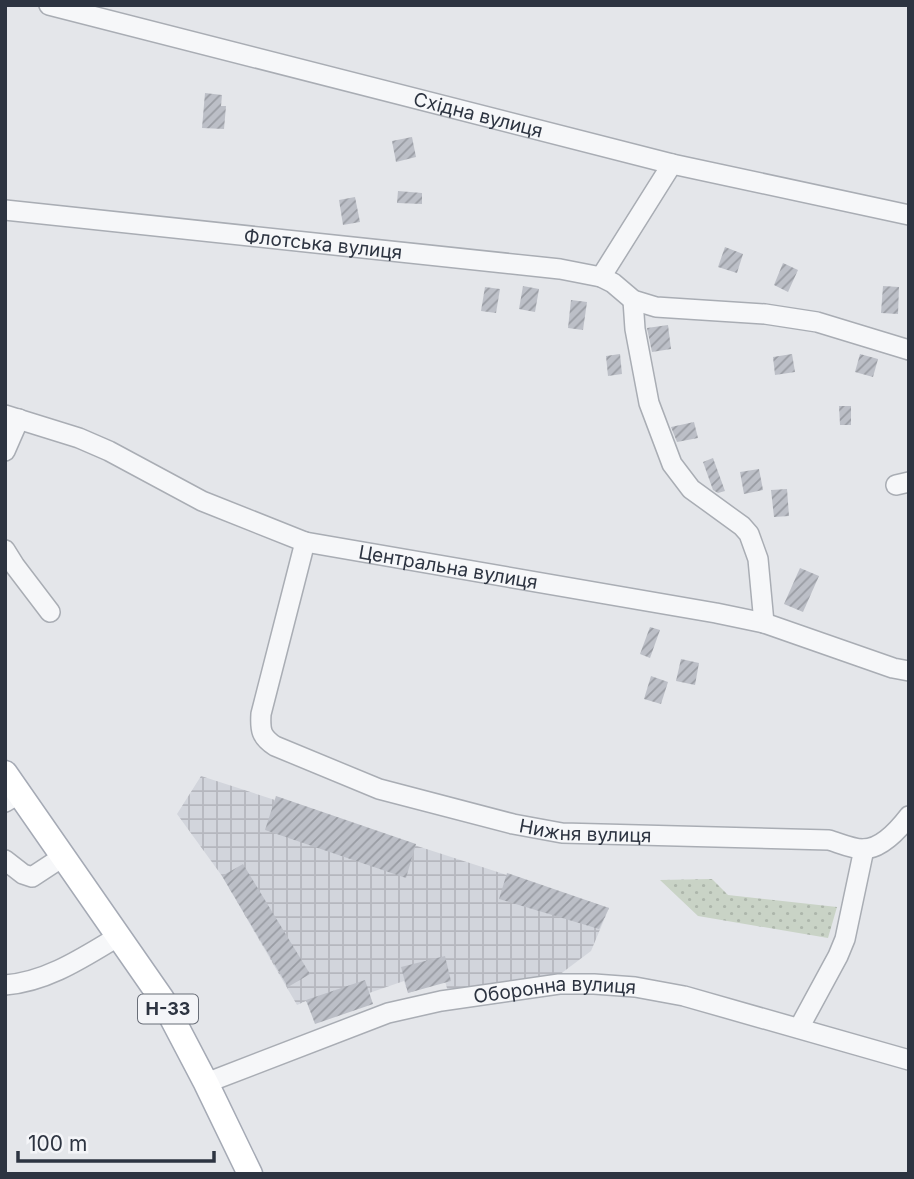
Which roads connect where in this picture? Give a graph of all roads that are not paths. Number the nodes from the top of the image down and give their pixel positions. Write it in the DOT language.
graph roads {
  1 [pos="49,5"];
  2 [pos="672,164"];
  3 [pos="5,210"];
  4 [pos="909,215"];
  5 [pos="601,277"];
  6 [pos="633,300"];
  7 [pos="909,350"];
  8 [pos="12,417"];
  9 [pos="5,451"];
  10 [pos="304,542"];
  11 [pos="5,550"];
  12 [pos="50,612"];
  13 [pos="764,623"];
  14 [pos="909,671"];
  15 [pos="5,773"];
  16 [pos="13,798"];
  17 [pos="909,816"];
  18 [pos="864,849"];
  19 [pos="64,856"];
  20 [pos="5,860"];
  21 [pos="119,936"];
  22 [pos="5,985"];
  23 [pos="799,1028"];
  24 [pos="909,1060"];
  25 [pos="206,1083"];
  26 [pos="250,1174"];
  1 -- 2 [label="street, Східна вулиця"];
  2 -- 4 [label="street, Східна вулиця"];
  2 -- 5 [label="street"];
  3 -- 5 [label="street, Флотська вулиця"];
  5 -- 6 [label="street, Флотська вулиця"];
  6 -- 7 [label="street, Флотська вулиця"];
  6 -- 13 [label="street"];
  8 -- 9 [label="street"];
  8 -- 10 [label="street, Центральна вулиця"];
  10 -- 13 [label="street, Центральна вулиця"];
  10 -- 18 [label="street, Нижня вулиця"];
  11 -- 12 [label="street"];
  13 -- 14 [label="street, Центральна вулиця"];
  15 -- 16 [label="main road, Н-33"];
  16 -- 19 [label="main road, Н-33"];
  17 -- 18 [label="street"];
  18 -- 23 [label="street"];
  19 -- 20 [label="street"];
  19 -- 21 [label="main road, Н-33"];
  21 -- 22 [label="street"];
  21 -- 25 [label="main road, Н-33"];
  23 -- 24 [label="street, Оборонна вулиця"];
  23 -- 25 [label="street, Оборонна вулиця"];
  25 -- 26 [label="main road, Н-33"];
}
